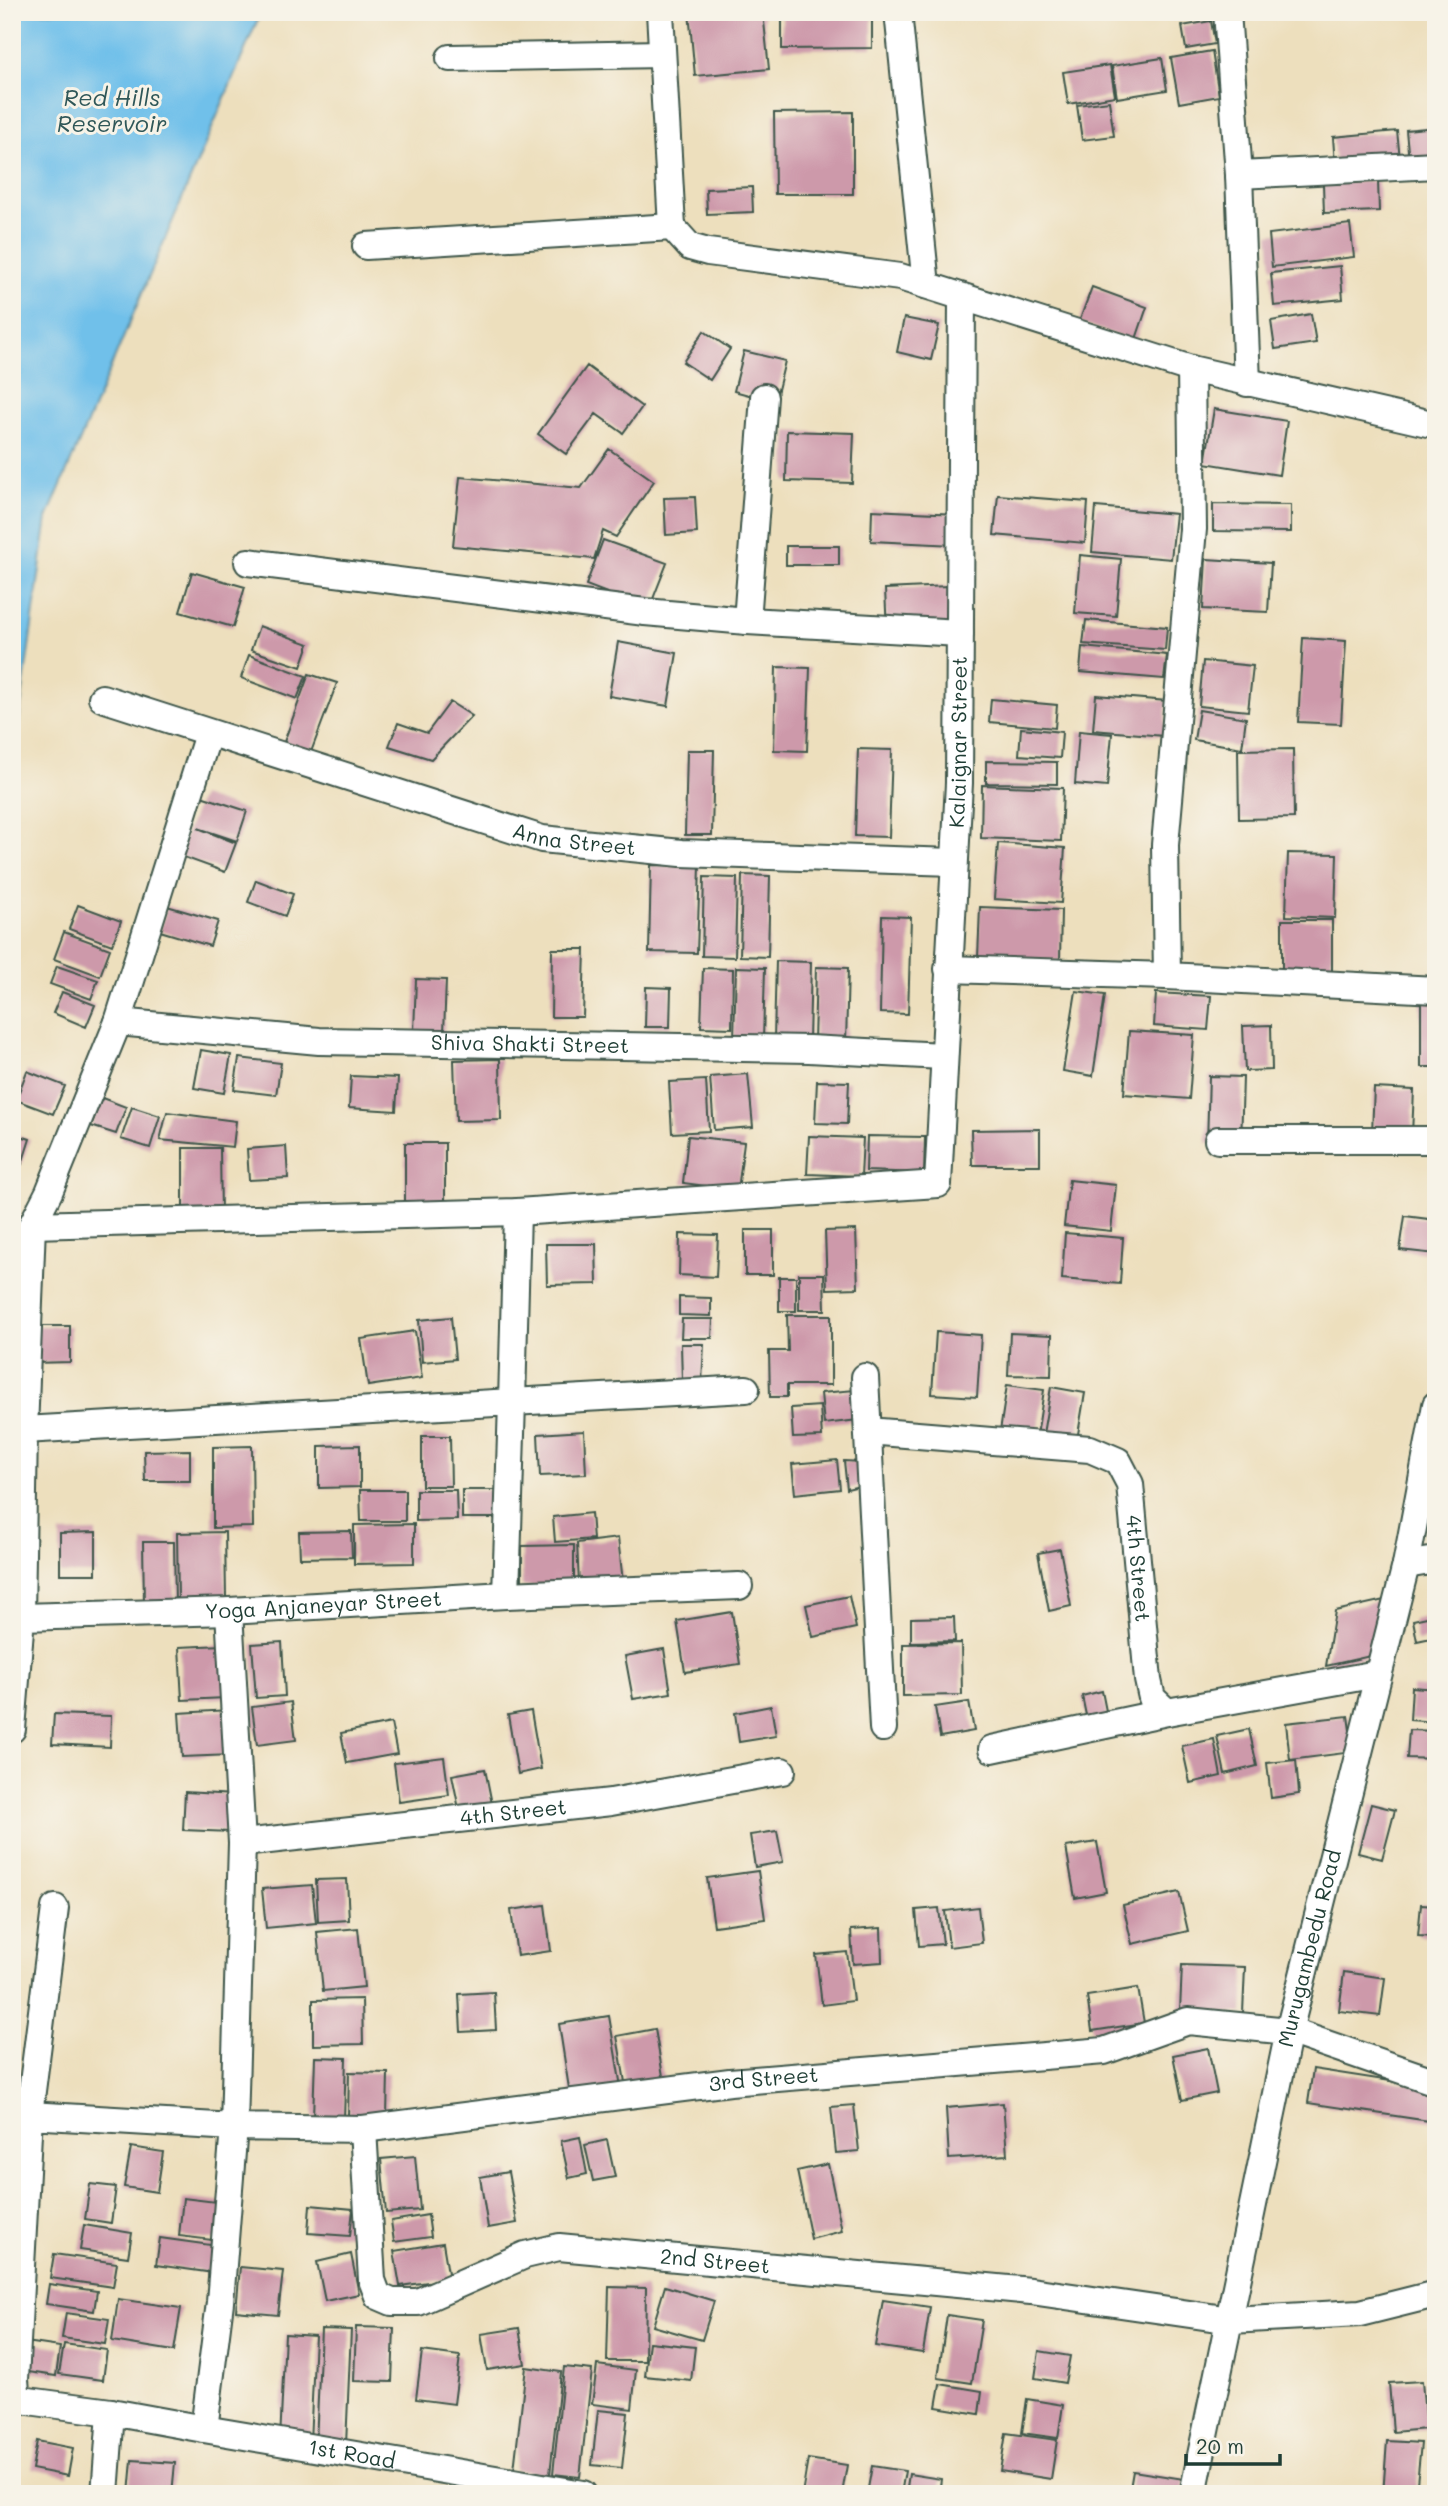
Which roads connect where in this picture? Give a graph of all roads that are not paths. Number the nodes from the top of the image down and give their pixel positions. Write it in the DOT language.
graph roads {
  1 [pos="660,12"];
  2 [pos="898,12"];
  3 [pos="1227,12"];
  4 [pos="662,54"];
  5 [pos="450,58"];
  6 [pos="1436,165"];
  7 [pos="1239,175"];
  8 [pos="672,227"];
  9 [pos="366,246"];
  10 [pos="926,285"];
  11 [pos="962,297"];
  12 [pos="1191,369"];
  13 [pos="1247,383"];
  14 [pos="764,397"];
  15 [pos="1436,425"];
  16 [pos="248,562"];
  17 [pos="747,621"];
  18 [pos="960,633"];
  19 [pos="102,698"];
  20 [pos="208,734"];
  21 [pos="954,862"];
  22 [pos="948,969"];
  23 [pos="1167,976"];
  24 [pos="1436,989"];
  25 [pos="118,1022"];
  26 [pos="943,1056"];
  27 [pos="1218,1140"];
  28 [pos="1436,1140"];
  29 [pos="517,1212"];
  30 [pos="32,1225"];
  31 [pos="865,1377"];
  32 [pos="746,1389"];
  33 [pos="512,1402"];
  34 [pos="1436,1405"];
  35 [pos="24,1430"];
  36 [pos="868,1431"];
  37 [pos="1436,1559"];
  38 [pos="1406,1565"];
  39 [pos="739,1586"];
  40 [pos="506,1595"];
  41 [pos="229,1611"];
  42 [pos="22,1617"];
  43 [pos="1377,1674"];
  44 [pos="1167,1712"];
  45 [pos="883,1728"];
  46 [pos="12,1729"];
  47 [pos="992,1749"];
  48 [pos="782,1771"];
  49 [pos="242,1843"];
  50 [pos="55,1908"];
  51 [pos="1289,2031"];
  52 [pos="1436,2082"];
  53 [pos="29,2115"];
  54 [pos="234,2127"];
  55 [pos="363,2129"];
  56 [pos="1436,2294"];
  57 [pos="1231,2320"];
  58 [pos="111,2412"];
  59 [pos="204,2429"];
  60 [pos="105,2494"];
  61 [pos="583,2494"];
  62 [pos="1193,2494"];
  1 -- 4 [label="street"];
  2 -- 10 [label="street"];
  3 -- 7 [label="street"];
  4 -- 5 [label="street"];
  4 -- 8 [label="street"];
  6 -- 7 [label="street"];
  7 -- 13 [label="street"];
  8 -- 9 [label="street"];
  8 -- 10 [label="street"];
  10 -- 11 [label="street"];
  11 -- 12 [label="street"];
  11 -- 18 [label="street, Kalaignar Street"];
  12 -- 13 [label="street"];
  12 -- 23 [label="street"];
  13 -- 15 [label="street"];
  14 -- 17 [label="street"];
  16 -- 17 [label="street"];
  17 -- 18 [label="street"];
  18 -- 21 [label="street, Kalaignar Street"];
  19 -- 20 [label="street, Anna Street"];
  20 -- 21 [label="street, Anna Street"];
  20 -- 25 [label="street"];
  21 -- 22 [label="street, Kalaignar Street"];
  22 -- 23 [label="street"];
  22 -- 26 [label="street, Kalaignar Street"];
  23 -- 24 [label="street"];
  25 -- 26 [label="street, Shiva Shakti Street"];
  25 -- 30 [label="street"];
  26 -- 29 [label="street, Kalaignar Street"];
  27 -- 28 [label="street"];
  29 -- 30 [label="street"];
  29 -- 33 [label="street"];
  30 -- 35 [label="street"];
  31 -- 36 [label="street"];
  32 -- 33 [label="street"];
  33 -- 35 [label="street"];
  33 -- 40 [label="street"];
  34 -- 38 [label="street, Murugambedu Road"];
  35 -- 42 [label="street"];
  36 -- 44 [label="street, 4th Street"];
  36 -- 45 [label="street"];
  37 -- 38 [label="street"];
  38 -- 43 [label="street, Murugambedu Road"];
  39 -- 40 [label="street, Yoga Anjaneyar Street"];
  40 -- 41 [label="street, Yoga Anjaneyar Street"];
  41 -- 42 [label="street, Yoga Anjaneyar Street"];
  41 -- 49 [label="street"];
  42 -- 46 [label="street"];
  43 -- 44 [label="street"];
  43 -- 51 [label="street, Murugambedu Road"];
  44 -- 47 [label="street"];
  48 -- 49 [label="street, 4th Street"];
  49 -- 54 [label="street"];
  50 -- 53 [label="street"];
  51 -- 52 [label="street, 3rd Street"];
  51 -- 55 [label="street, 3rd Street"];
  51 -- 57 [label="street, Murugambedu Road"];
  53 -- 54 [label="street, 3rd Street"];
  53 -- 58 [label="street, 1st Road"];
  54 -- 55 [label="street, 3rd Street"];
  54 -- 59 [label="street"];
  55 -- 57 [label="street, 2nd Street"];
  56 -- 57 [label="street, 2nd Street"];
  57 -- 62 [label="street, Murugambedu Road"];
  58 -- 59 [label="street, 1st Road"];
  58 -- 60 [label="street"];
  59 -- 61 [label="street, 1st Road"];
}
